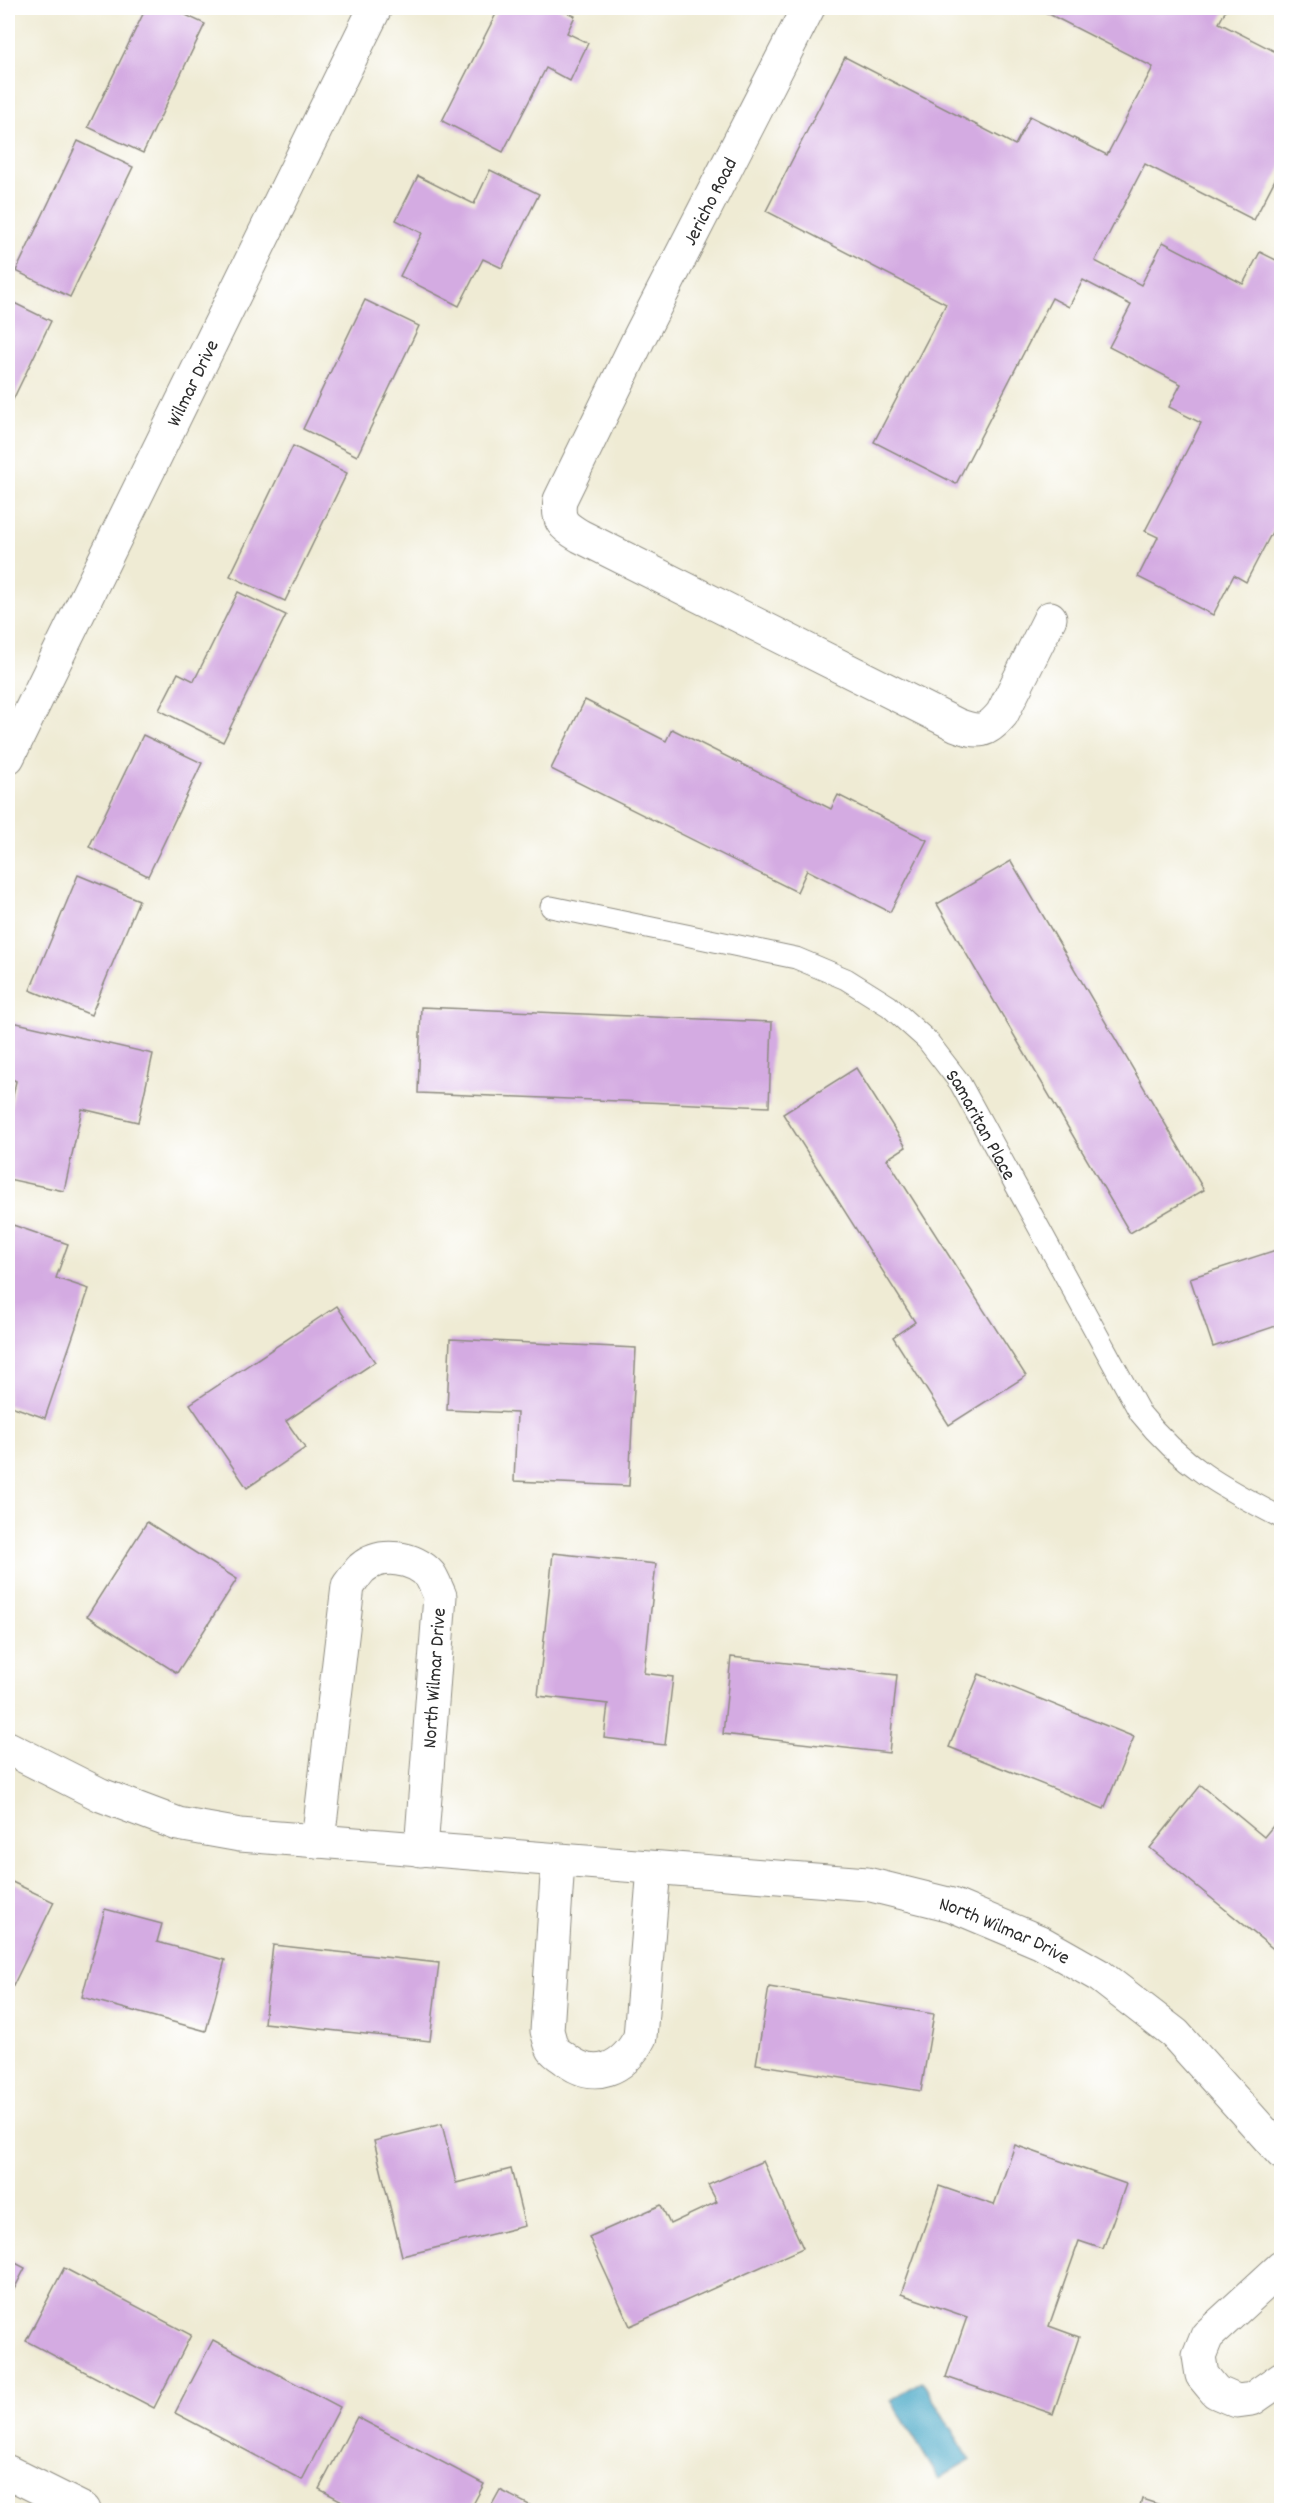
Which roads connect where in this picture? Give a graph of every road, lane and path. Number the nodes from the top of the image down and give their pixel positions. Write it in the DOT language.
graph roads {
  1 [pos="375,8"];
  2 [pos="808,8"];
  3 [pos="1050,618"];
  4 [pos="8,757"];
  5 [pos="551,907"];
  6 [pos="1281,1518"];
  7 [pos="8,1748"];
  8 [pos="318,1841"];
  9 [pos="421,1850"];
  10 [pos="558,1861"];
  11 [pos="654,1868"];
  12 [pos="1281,2153"];
  13 [pos="1281,2266"];
  14 [pos="1281,2378"];
  15 [pos="8,2472"];
  16 [pos="84,2511"];
  1 -- 4 [label="street, Wilmar Drive"];
  2 -- 3 [label="street, Jericho Road"];
  5 -- 6 [label="lane, Samaritan Place"];
  7 -- 8 [label="street, North Wilmar Drive"];
  8 -- 9 [label="street, North Wilmar Drive"];
  8 -- 9 [label="street, North Wilmar Drive"];
  9 -- 10 [label="street, North Wilmar Drive"];
  10 -- 11 [label="street, North Wilmar Drive"];
  10 -- 11 [label="street"];
  11 -- 12 [label="street, North Wilmar Drive"];
  13 -- 14 [label="street"];
  15 -- 16 [label="street"];
}
